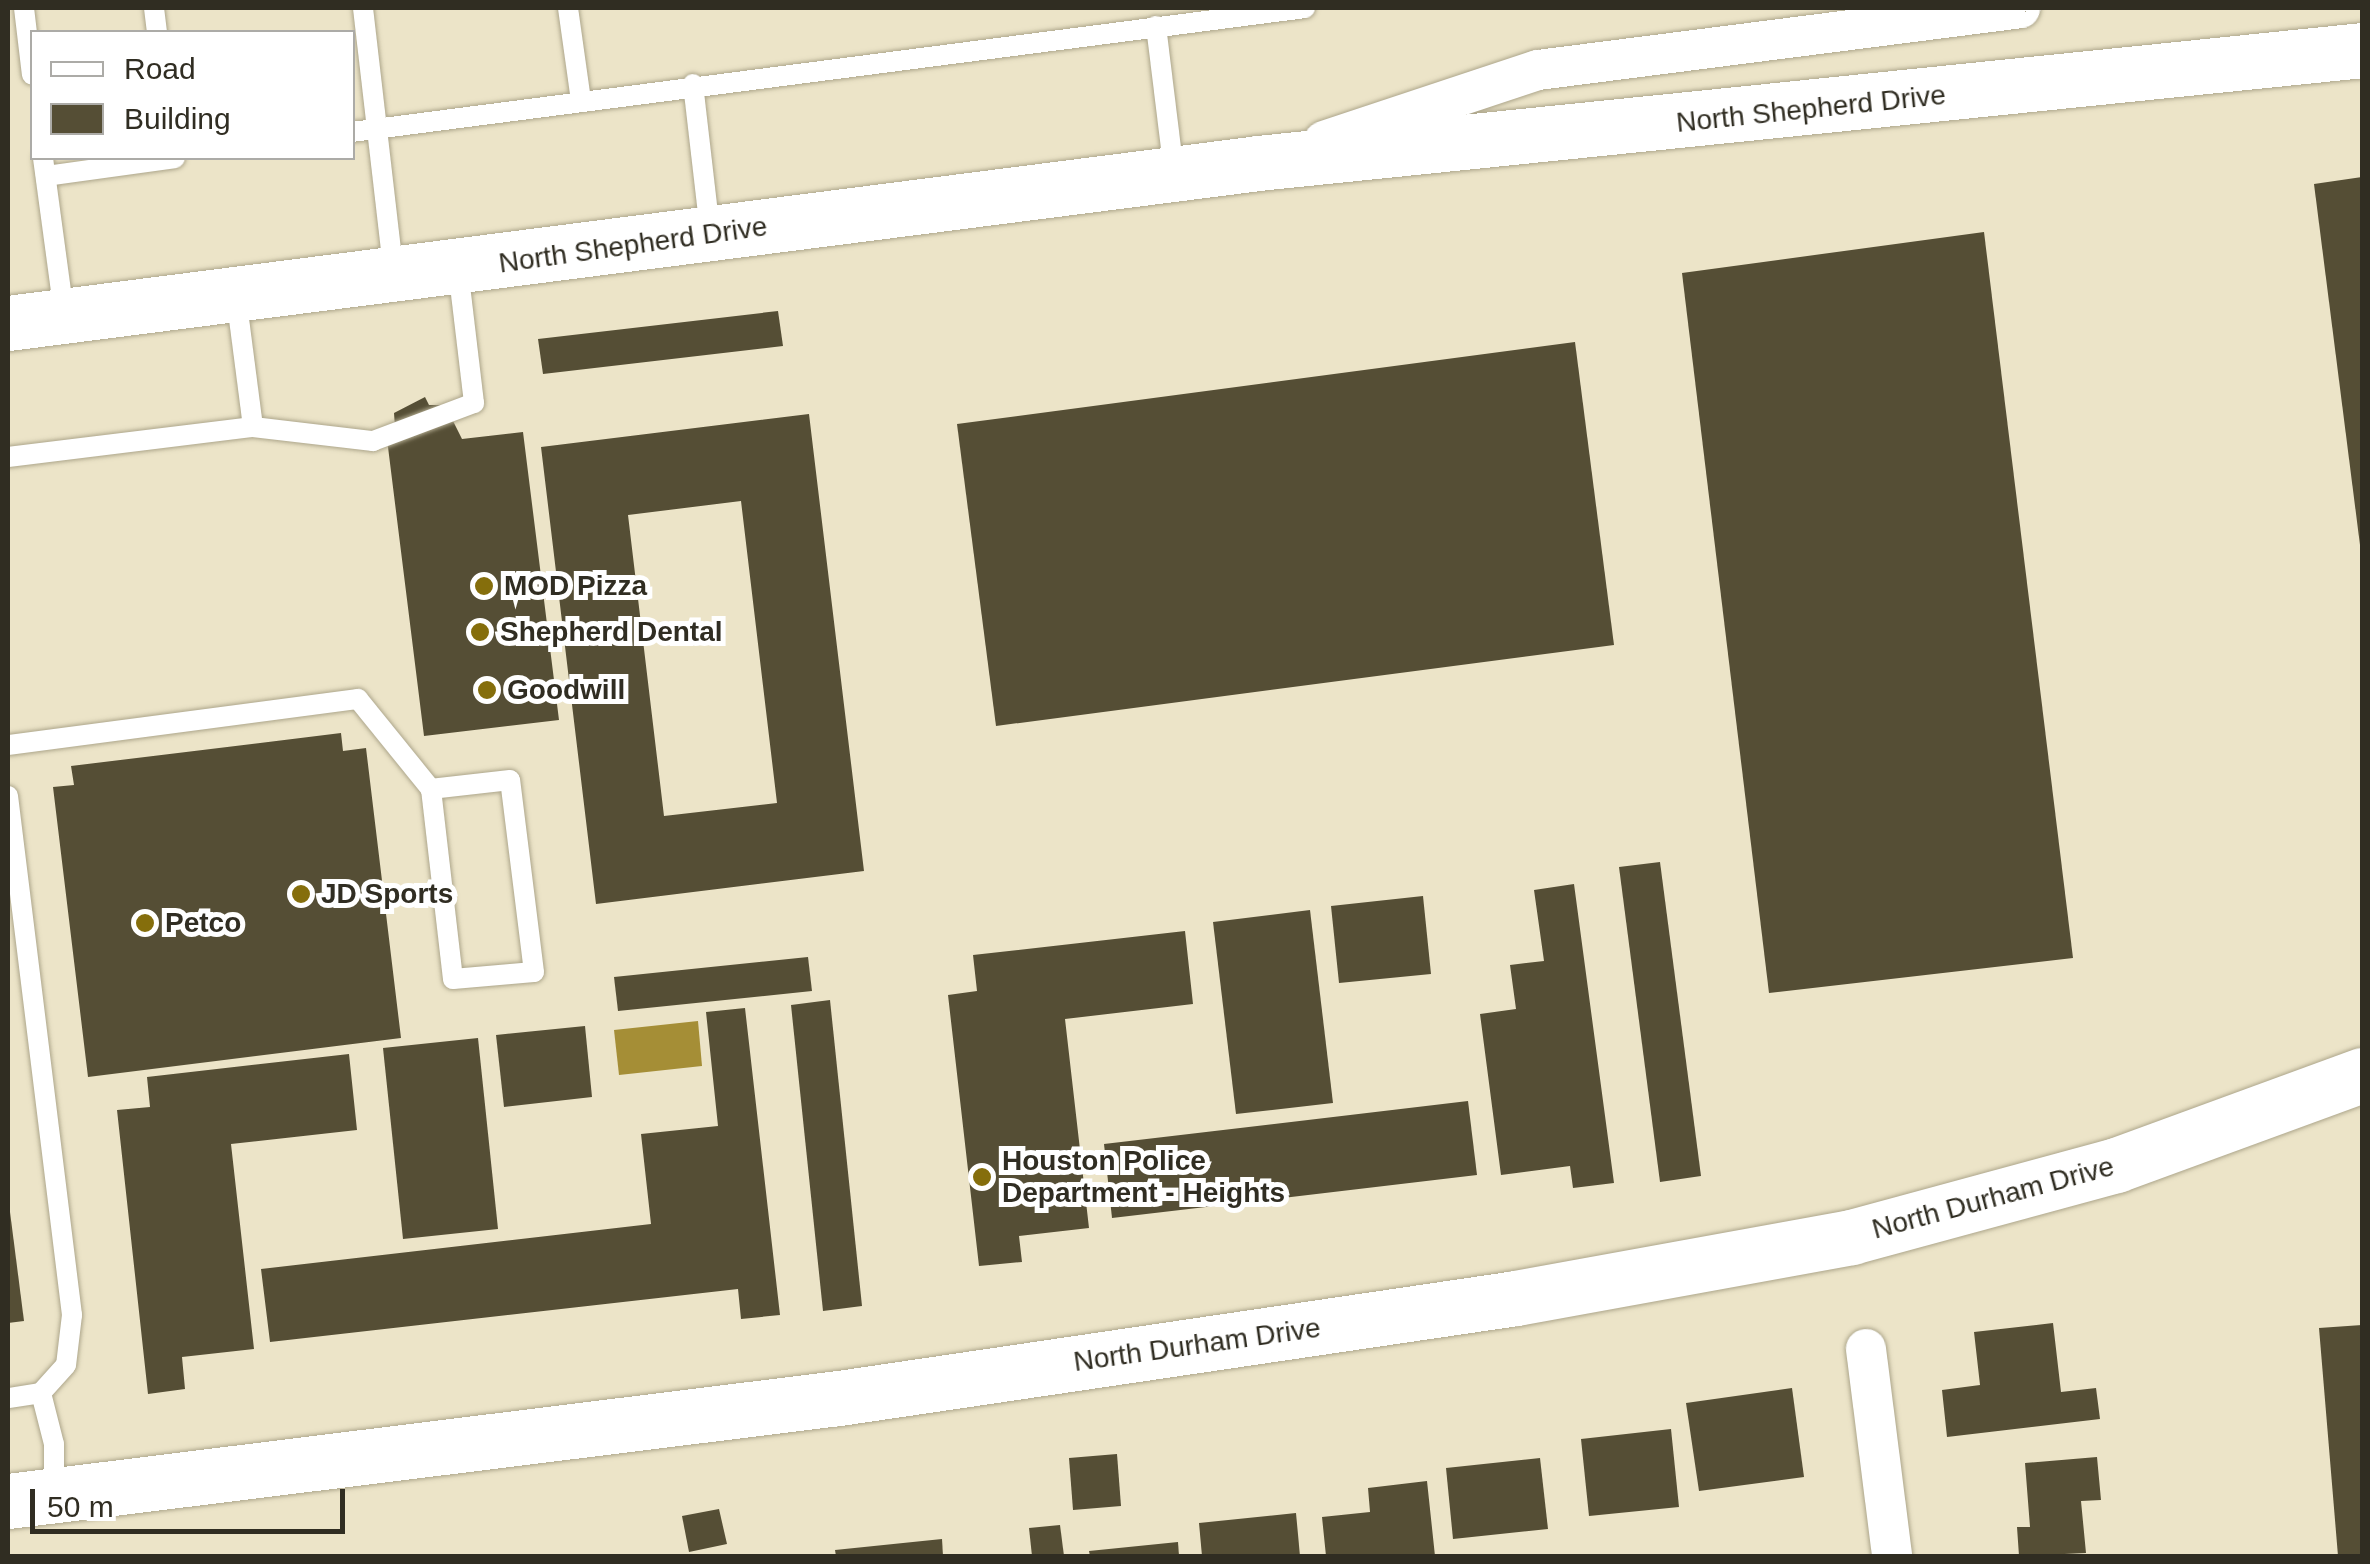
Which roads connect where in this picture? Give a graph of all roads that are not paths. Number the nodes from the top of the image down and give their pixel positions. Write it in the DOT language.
graph roads {
  1 [pos="24,8"];
  2 [pos="363,8"];
  3 [pos="568,8"];
  4 [pos="1305,8"];
  5 [pos="2020,8"];
  6 [pos="1156,26"];
  7 [pos="2362,50"];
  8 [pos="30,59"];
  9 [pos="693,84"];
  10 [pos="580,100"];
  11 [pos="377,129"];
  12 [pos="355,132"];
  13 [pos="145,160"];
  14 [pos="1258,163"];
  15 [pos="44,167"];
  16 [pos="1174,174"];
  17 [pos="711,234"];
  18 [pos="458,269"];
  19 [pos="395,276"];
  20 [pos="236,296"];
  21 [pos="64,316"];
  22 [pos="8,323"];
  23 [pos="252,427"];
  24 [pos="8,457"];
  25 [pos="8,745"];
  26 [pos="431,789"];
  27 [pos="8,796"];
  28 [pos="2362,1075"];
  29 [pos="1866,1348"];
  30 [pos="41,1393"];
  31 [pos="8,1398"];
  32 [pos="31,1499"];
  33 [pos="1892,1556"];
  1 -- 8 [label="lane"];
  2 -- 11 [label="lane"];
  3 -- 10 [label="lane"];
  4 -- 6 [label="lane"];
  5 -- 14 [label="street, North Shepherd Drive"];
  6 -- 9 [label="lane"];
  6 -- 16 [label="lane"];
  7 -- 14 [label="main road, North Shepherd Drive"];
  9 -- 10 [label="lane"];
  9 -- 17 [label="lane"];
  10 -- 11 [label="lane"];
  11 -- 12 [label="lane"];
  11 -- 19 [label="lane"];
  13 -- 15 [label="lane"];
  14 -- 16 [label="main road, North Shepherd Drive"];
  15 -- 21 [label="lane"];
  16 -- 17 [label="main road, North Shepherd Drive"];
  17 -- 18 [label="main road, North Shepherd Drive"];
  18 -- 19 [label="main road, North Shepherd Drive"];
  18 -- 23 [label="lane"];
  19 -- 20 [label="main road, North Shepherd Drive"];
  20 -- 21 [label="main road, North Shepherd Drive"];
  20 -- 23 [label="lane"];
  21 -- 22 [label="main road, North Shepherd Drive"];
  23 -- 24 [label="lane"];
  25 -- 26 [label="lane"];
  26 -- 26 [label="lane"];
  27 -- 30 [label="lane"];
  28 -- 32 [label="main road, North Durham Drive"];
  29 -- 33 [label="street"];
  30 -- 31 [label="lane"];
  30 -- 32 [label="lane"];
}
